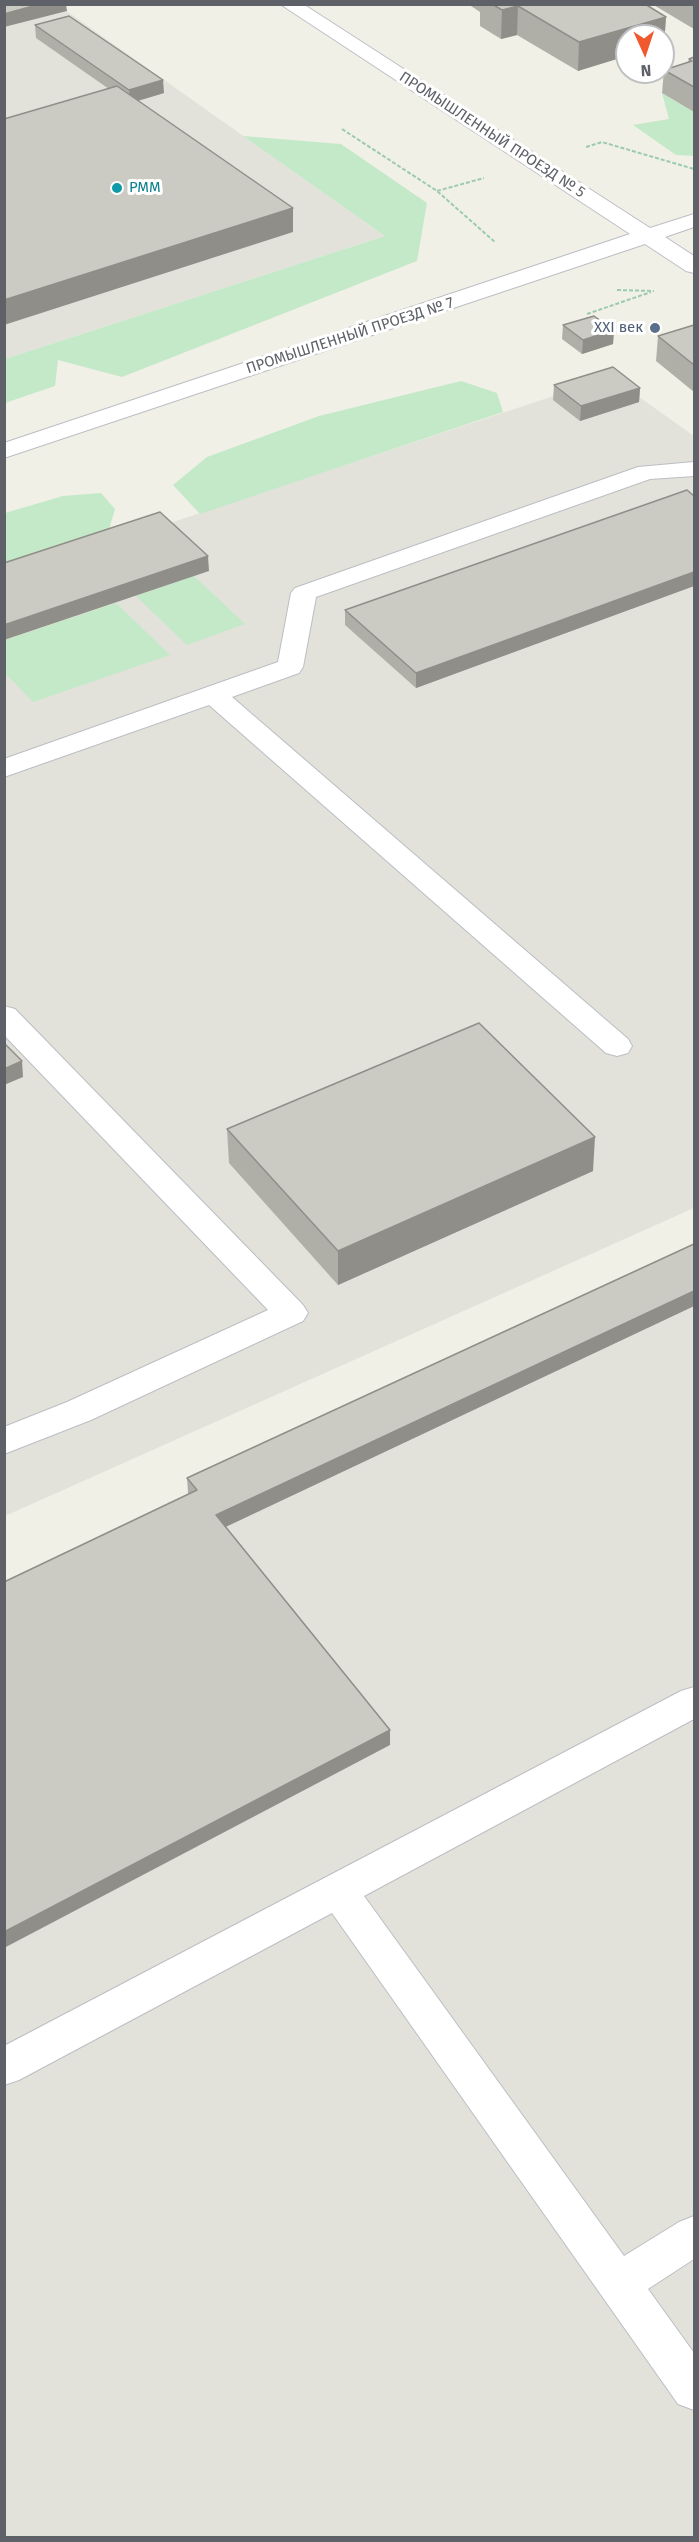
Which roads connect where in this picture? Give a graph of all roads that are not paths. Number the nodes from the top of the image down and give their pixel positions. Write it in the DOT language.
graph roads {
  1 [pos="298,6"];
  2 [pos="694,220"];
  3 [pos="650,235"];
  4 [pos="694,266"];
  5 [pos="4,451"];
  6 [pos="694,469"];
  7 [pos="214,695"];
  8 [pos="4,769"];
  9 [pos="4,1016"];
  10 [pos="617,1046"];
  11 [pos="4,1441"];
  12 [pos="694,1702"];
  13 [pos="338,1890"];
  14 [pos="4,2067"];
  15 [pos="694,2236"];
  16 [pos="619,2283"];
  17 [pos="694,2389"];
  1 -- 3 [label="street, ПРОМЫШЛЕННЫЙ ПРОЕЗД № 5"];
  2 -- 3 [label="street, ПРОМЫШЛЕННЫЙ ПРОЕЗД № 7"];
  3 -- 4 [label="street, ПРОМЫШЛЕННЫЙ ПРОЕЗД № 5"];
  3 -- 5 [label="street, ПРОМЫШЛЕННЫЙ ПРОЕЗД № 7"];
  6 -- 7 [label="street"];
  7 -- 8 [label="street"];
  7 -- 10 [label="street"];
  9 -- 11 [label="street"];
  12 -- 13 [label="street"];
  13 -- 14 [label="street"];
  13 -- 16 [label="street"];
  15 -- 16 [label="street"];
  16 -- 17 [label="street"];
}
